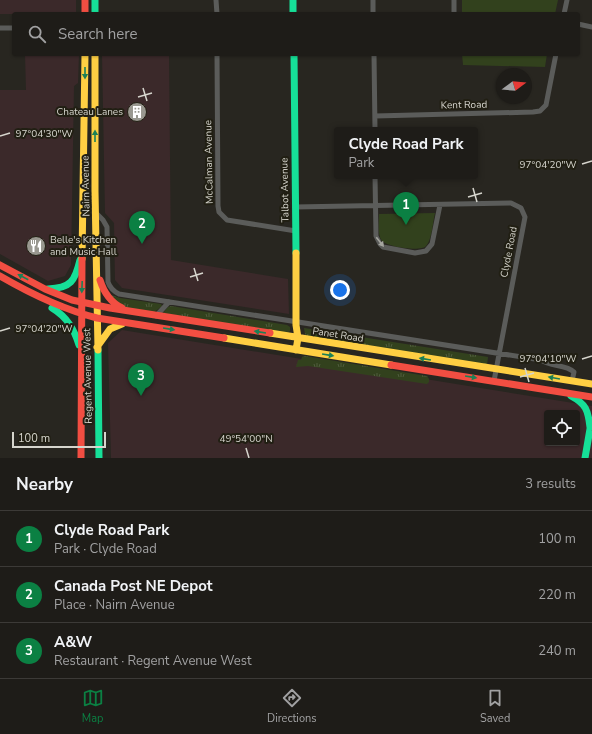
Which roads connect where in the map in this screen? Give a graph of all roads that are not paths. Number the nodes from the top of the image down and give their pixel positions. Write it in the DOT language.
graph roads {
  1 [pos="85,0"];
  2 [pos="95,0"];
  3 [pos="216,0"];
  4 [pos="293,0"];
  5 [pos="373,0"];
  6 [pos="454,0"];
  7 [pos="567,0"];
  8 [pos="85,12"];
  9 [pos="95,12"];
  10 [pos="217,12"];
  11 [pos="293,12"];
  12 [pos="373,12"];
  13 [pos="454,12"];
  14 [pos="564,12"];
  15 [pos="580,24"];
  16 [pos="592,27"];
  17 [pos="0,28"];
  18 [pos="12,28"];
  19 [pos="85,56"];
  20 [pos="95,56"];
  21 [pos="217,56"];
  22 [pos="294,56"];
  23 [pos="374,56"];
  24 [pos="556,56"];
  25 [pos="85,93"];
  26 [pos="96,93"];
  27 [pos="375,116"];
  28 [pos="375,127"];
  29 [pos="375,179"];
  30 [pos="376,205"];
  31 [pos="440,205"];
  32 [pos="295,206"];
  33 [pos="84,213"];
  34 [pos="96,213"];
  35 [pos="296,230"];
  36 [pos="83,244"];
  37 [pos="0,265"];
  38 [pos="108,270"];
  39 [pos="97,271"];
  40 [pos="0,276"];
  41 [pos="14,285"];
  42 [pos="45,289"];
  43 [pos="82,302"];
  44 [pos="170,302"];
  45 [pos="97,306"];
  46 [pos="130,311"];
  47 [pos="82,314"];
  48 [pos="156,316"];
  49 [pos="97,318"];
  50 [pos="130,323"];
  51 [pos="296,324"];
  52 [pos="295,338"];
  53 [pos="97,347"];
  54 [pos="293,349"];
  55 [pos="81,350"];
  56 [pos="498,353"];
  57 [pos="496,370"];
  58 [pos="494,381"];
  59 [pos="572,381"];
  60 [pos="592,384"];
  61 [pos="565,392"];
  62 [pos="592,397"];
  63 [pos="591,427"];
  64 [pos="81,458"];
  65 [pos="98,458"];
  66 [pos="585,458"];
  67 [pos="590,458"];
  1 -- 8 [label="street"];
  2 -- 9 [label="street"];
  3 -- 10 [label="street"];
  4 -- 11 [label="street"];
  5 -- 12 [label="street"];
  6 -- 13 [label="street"];
  7 -- 14 [label="street"];
  15 -- 16 [label="street"];
  17 -- 18 [label="street"];
  19 -- 25 [label="street, Nairn Avenue, one-way"];
  20 -- 26 [label="street, Nairn Avenue"];
  21 -- 35 [label="street, McCalman Avenue"];
  22 -- 32 [label="street, Talbot Avenue"];
  23 -- 27 [label="street"];
  24 -- 27 [label="street, Kent Road"];
  25 -- 26 [label="street"];
  25 -- 33 [label="street, Nairn Avenue"];
  34 -- 26 [label="street, Nairn Avenue, one-way"];
  27 -- 28 [label="street"];
  29 -- 30 [label="street"];
  30 -- 31 [label="street, Clyde Road"];
  30 -- 31 [label="street, one-way"];
  30 -- 32 [label="street, Clyde Road"];
  31 -- 56 [label="street, Clyde Road"];
  32 -- 35 [label="street, Talbot Avenue"];
  33 -- 34 [label="street"];
  33 -- 36 [label="street, Nairn Avenue"];
  34 -- 38 [label="street"];
  34 -- 39 [label="street, Nairn Avenue"];
  35 -- 51 [label="street, Talbot Avenue"];
  36 -- 42 [label="street"];
  36 -- 43 [label="street, Nairn Avenue, one-way"];
  42 -- 37 [label="street, Panet Road, one-way"];
  38 -- 39 [label="street"];
  38 -- 44 [label="street"];
  39 -- 45 [label="street, Nairn Avenue"];
  39 -- 46 [label="street"];
  40 -- 41 [label="street"];
  41 -- 47 [label="street"];
  41 -- 55 [label="street"];
  42 -- 43 [label="street, Panet Road"];
  43 -- 45 [label="street, Panet Road"];
  43 -- 47 [label="street, Nairn Avenue"];
  44 -- 48 [label="street"];
  44 -- 51 [label="street"];
  45 -- 46 [label="street, Panet Road"];
  45 -- 49 [label="street, Nairn Avenue"];
  46 -- 48 [label="street, Panet Road"];
  47 -- 49 [label="street"];
  47 -- 55 [label="street, Regent Avenue West"];
  52 -- 48 [label="street, Panet Road, one-way"];
  49 -- 50 [label="street"];
  49 -- 53 [label="street, Regent Avenue West"];
  50 -- 53 [label="street"];
  50 -- 54 [label="street, one-way"];
  51 -- 52 [label="street, Talbot Avenue"];
  51 -- 56 [label="street"];
  52 -- 54 [label="street, Talbot Avenue"];
  57 -- 52 [label="street, Panet Road, one-way"];
  53 -- 65 [label="street, Regent Avenue West"];
  54 -- 58 [label="street, one-way"];
  55 -- 64 [label="street, Regent Avenue West"];
  56 -- 57 [label="street, Clyde Road"];
  56 -- 59 [label="street"];
  57 -- 58 [label="street, Clyde Road"];
  59 -- 57 [label="street, Panet Road, one-way"];
  58 -- 61 [label="street"];
  59 -- 60 [label="street, Panet Road"];
  61 -- 62 [label="street"];
  61 -- 63 [label="street"];
  63 -- 66 [label="street"];
  63 -- 67 [label="street"];
}
